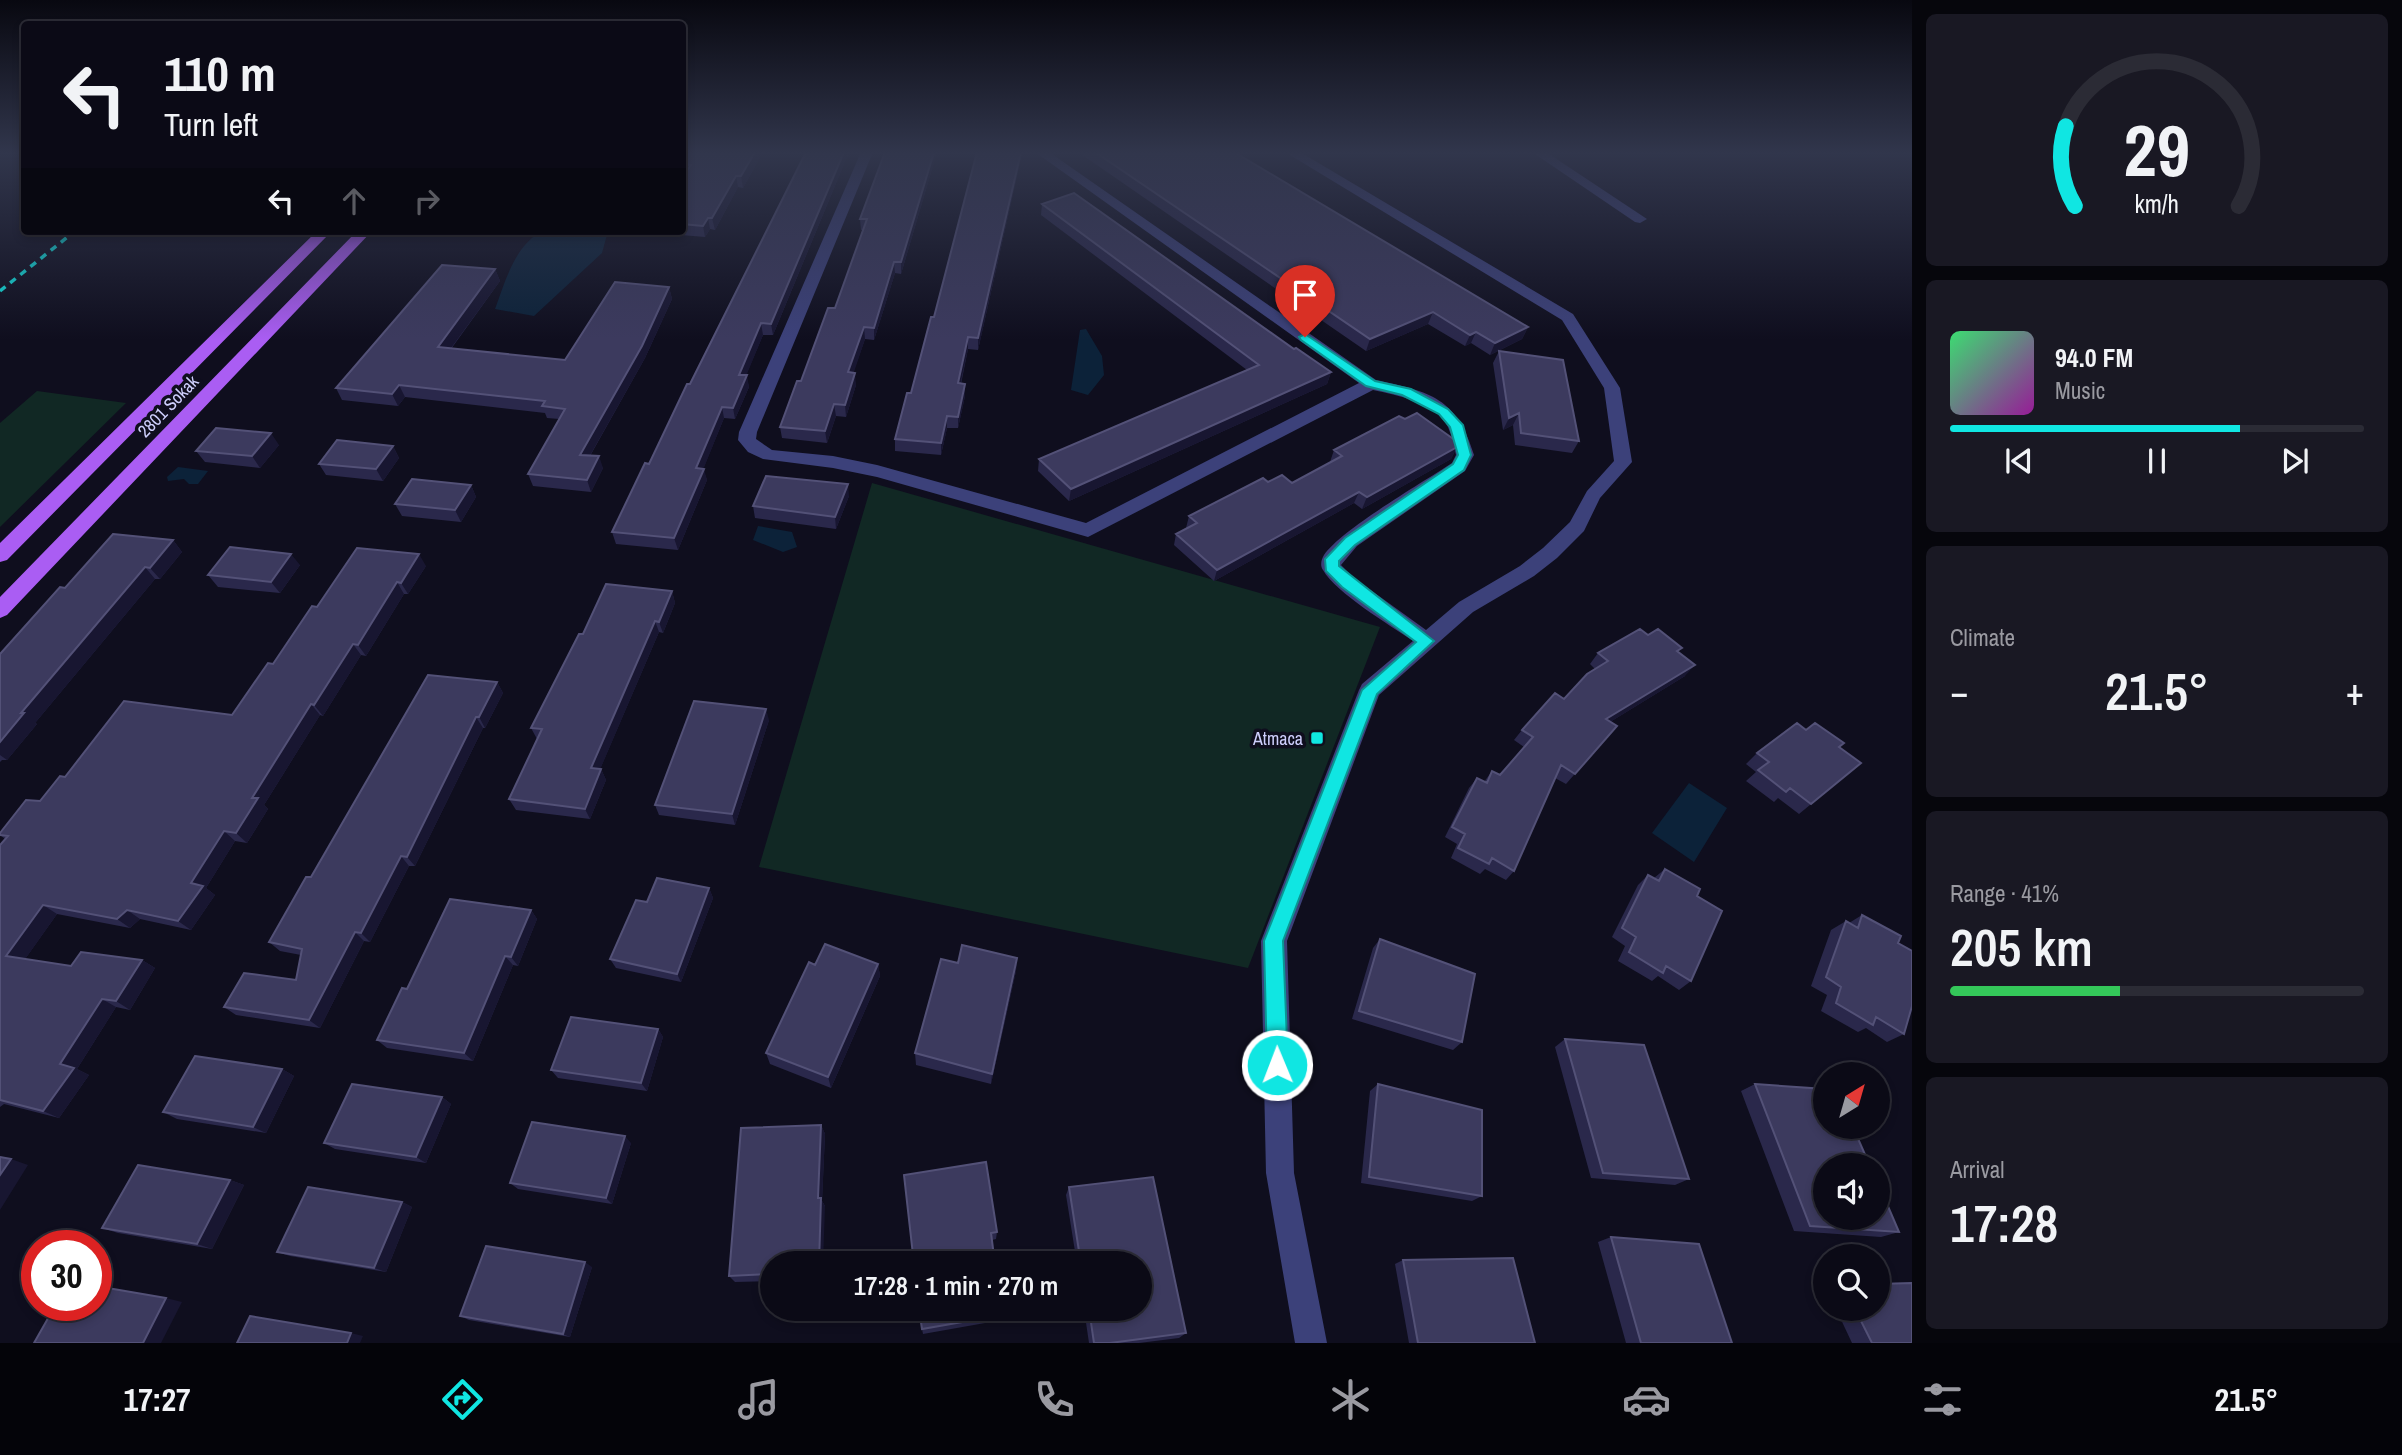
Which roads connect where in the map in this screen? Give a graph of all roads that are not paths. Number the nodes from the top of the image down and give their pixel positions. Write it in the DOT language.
graph roads {
  1 [pos="840,215"];
  2 [pos="1130,215"];
  3 [pos="1396,215"];
  4 [pos="1633,215"];
  5 [pos="1640,219"];
  6 [pos="321,235"];
  7 [pos="361,235"];
  8 [pos="1371,384"];
  9 [pos="0,555"];
  10 [pos="0,610"];
  11 [pos="1427,641"];
  12 [pos="1311,1343"];
  1 -- 8 [label="street"];
  2 -- 8 [label="street"];
  3 -- 11 [label="street"];
  4 -- 5 [label="street"];
  6 -- 9 [label="main road, 2801 Sokak"];
  7 -- 10 [label="main road, 2801 Sokak"];
  8 -- 11 [label="street"];
  11 -- 12 [label="street"];
}
